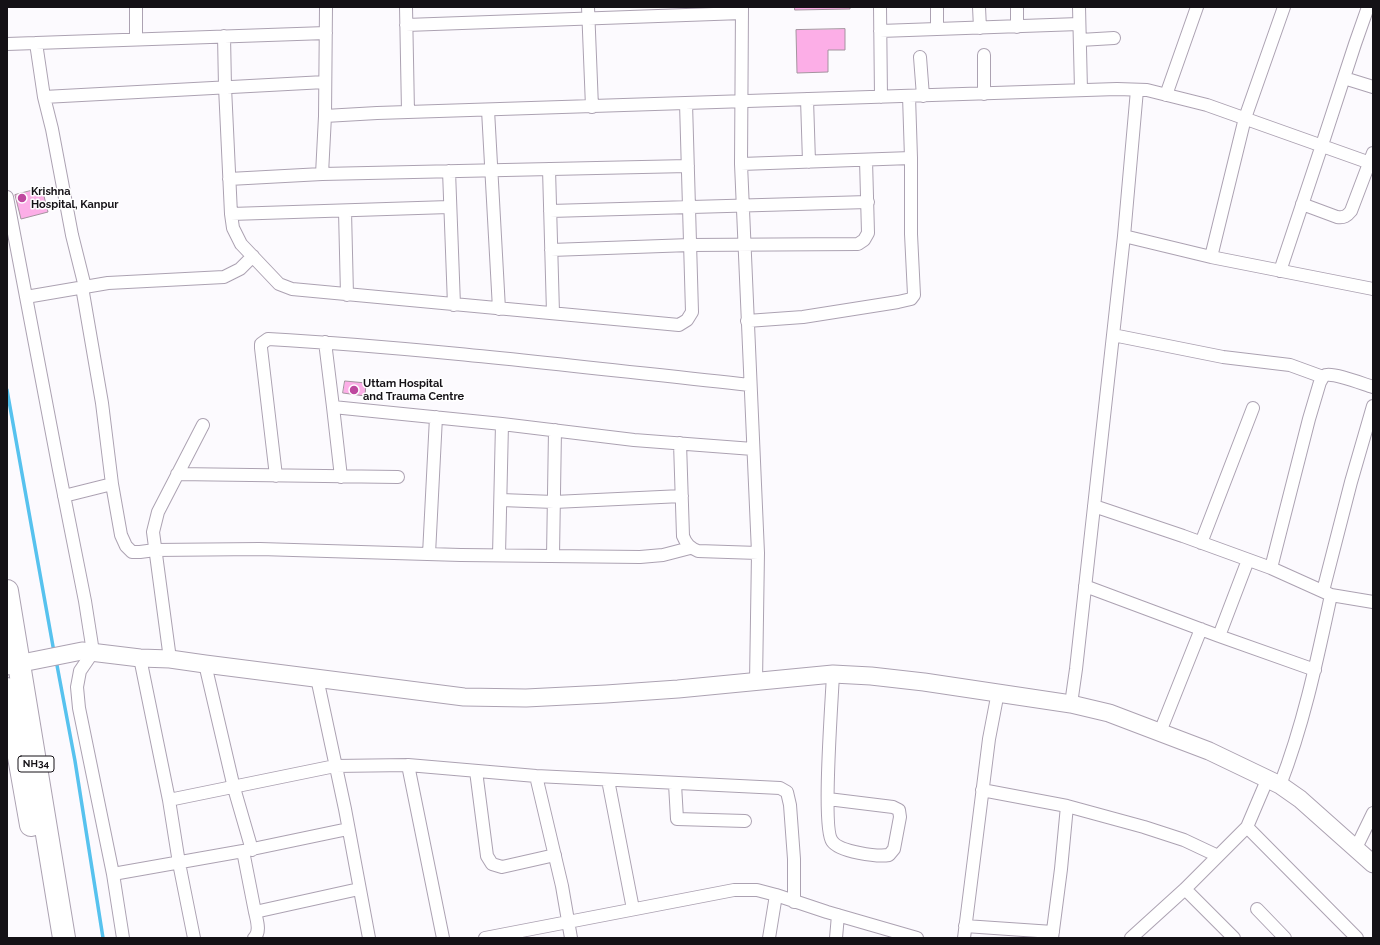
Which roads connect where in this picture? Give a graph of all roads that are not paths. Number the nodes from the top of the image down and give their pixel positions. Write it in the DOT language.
graph roads {
  1 [pos="136,7"];
  2 [pos="326,7"];
  3 [pos="406,7"];
  4 [pos="880,7"];
  5 [pos="937,7"];
  6 [pos="979,7"];
  7 [pos="1017,7"];
  8 [pos="1079,7"];
  9 [pos="1197,7"];
  10 [pos="1284,7"];
  11 [pos="742,10"];
  12 [pos="673,11"];
  13 [pos="588,13"];
  14 [pos="1369,14"];
  15 [pos="1079,24"];
  16 [pos="406,25"];
  17 [pos="1017,27"];
  18 [pos="980,28"];
  19 [pos="937,29"];
  20 [pos="880,31"];
  21 [pos="326,33"];
  22 [pos="224,36"];
  23 [pos="1114,38"];
  24 [pos="136,39"];
  25 [pos="1080,40"];
  26 [pos="36,43"];
  27 [pos="7,44"];
  28 [pos="984,56"];
  29 [pos="920,57"];
  30 [pos="1344,78"];
  31 [pos="325,82"];
  32 [pos="225,87"];
  33 [pos="1373,87"];
  34 [pos="1081,90"];
  35 [pos="1137,90"];
  36 [pos="984,94"];
  37 [pos="1166,95"];
  38 [pos="909,96"];
  39 [pos="923,96"];
  40 [pos="44,97"];
  41 [pos="881,97"];
  42 [pos="807,100"];
  43 [pos="741,101"];
  44 [pos="686,103"];
  45 [pos="592,107"];
  46 [pos="488,110"];
  47 [pos="408,112"];
  48 [pos="325,116"];
  49 [pos="1245,118"];
  50 [pos="1322,146"];
  51 [pos="911,158"];
  52 [pos="866,160"];
  53 [pos="1372,160"];
  54 [pos="809,162"];
  55 [pos="741,164"];
  56 [pos="688,166"];
  57 [pos="549,169"];
  58 [pos="492,170"];
  59 [pos="449,171"];
  60 [pos="322,174"];
  61 [pos="229,179"];
  62 [pos="7,198"];
  63 [pos="868,202"];
  64 [pos="1302,204"];
  65 [pos="742,205"];
  66 [pos="689,206"];
  67 [pos="449,207"];
  68 [pos="345,211"];
  69 [pos="550,211"];
  70 [pos="231,214"];
  71 [pos="1124,236"];
  72 [pos="744,244"];
  73 [pos="690,245"];
  74 [pos="551,250"];
  75 [pos="253,256"];
  76 [pos="1211,257"];
  77 [pos="1280,271"];
  78 [pos="83,287"];
  79 [pos="1373,288"];
  80 [pos="347,295"];
  81 [pos="26,297"];
  82 [pos="454,305"];
  83 [pos="499,309"];
  84 [pos="553,313"];
  85 [pos="747,322"];
  86 [pos="1113,335"];
  87 [pos="325,342"];
  88 [pos="1323,377"];
  89 [pos="750,386"];
  90 [pos="1373,387"];
  91 [pos="1373,406"];
  92 [pos="333,407"];
  93 [pos="1253,408"];
  94 [pos="436,417"];
  95 [pos="502,424"];
  96 [pos="203,425"];
  97 [pos="555,430"];
  98 [pos="680,444"];
  99 [pos="753,449"];
  100 [pos="177,474"];
  101 [pos="276,476"];
  102 [pos="341,477"];
  103 [pos="398,477"];
  104 [pos="112,484"];
  105 [pos="64,496"];
  106 [pos="682,496"];
  107 [pos="501,500"];
  108 [pos="554,502"];
  109 [pos="1094,506"];
  110 [pos="1201,543"];
  111 [pos="690,548"];
  112 [pos="155,550"];
  113 [pos="758,553"];
  114 [pos="429,554"];
  115 [pos="499,555"];
  116 [pos="553,556"];
  117 [pos="1248,560"];
  118 [pos="1271,568"];
  119 [pos="1085,586"];
  120 [pos="7,591"];
  121 [pos="1327,593"];
  122 [pos="1373,602"];
  123 [pos="1201,629"];
  124 [pos="1219,636"];
  125 [pos="88,651"];
  126 [pos="140,658"];
  127 [pos="170,660"];
  128 [pos="205,664"];
  129 [pos="13,665"];
  130 [pos="1315,670"];
  131 [pos="833,674"];
  132 [pos="317,678"];
  133 [pos="756,682"];
  134 [pos="7,689"];
  135 [pos="998,692"];
  136 [pos="1071,704"];
  137 [pos="1160,732"];
  138 [pos="12,749"];
  139 [pos="408,765"];
  140 [pos="335,766"];
  141 [pos="476,771"];
  142 [pos="536,776"];
  143 [pos="608,780"];
  144 [pos="1274,782"];
  145 [pos="675,784"];
  146 [pos="234,788"];
  147 [pos="982,790"];
  148 [pos="828,799"];
  149 [pos="169,800"];
  150 [pos="1067,806"];
  151 [pos="1373,813"];
  152 [pos="745,821"];
  153 [pos="1247,828"];
  154 [pos="348,829"];
  155 [pos="1356,848"];
  156 [pos="248,851"];
  157 [pos="555,855"];
  158 [pos="1218,856"];
  159 [pos="178,863"];
  160 [pos="1373,864"];
  161 [pos="113,874"];
  162 [pos="1185,888"];
  163 [pos="359,890"];
  164 [pos="776,895"];
  165 [pos="794,902"];
  166 [pos="633,908"];
  167 [pos="1257,908"];
  168 [pos="255,912"];
  169 [pos="838,915"];
  170 [pos="568,922"];
  171 [pos="965,932"];
  172 [pos="1052,935"];
  173 [pos="901,936"];
  174 [pos="51,938"];
  175 [pos="64,938"];
  176 [pos="123,938"];
  177 [pos="194,938"];
  178 [pos="254,938"];
  179 [pos="369,938"];
  180 [pos="443,938"];
  181 [pos="485,938"];
  182 [pos="571,938"];
  183 [pos="769,938"];
  184 [pos="836,938"];
  185 [pos="918,938"];
  186 [pos="1131,938"];
  187 [pos="1234,938"];
  188 [pos="1285,938"];
  189 [pos="1358,938"];
  1 -- 24 [label="street"];
  2 -- 21 [label="street"];
  3 -- 16 [label="street"];
  4 -- 20 [label="street"];
  5 -- 19 [label="street"];
  6 -- 18 [label="street"];
  7 -- 17 [label="street"];
  8 -- 15 [label="street"];
  9 -- 37 [label="street"];
  10 -- 49 [label="street"];
  11 -- 12 [label="street"];
  11 -- 43 [label="street"];
  12 -- 13 [label="street"];
  13 -- 16 [label="street"];
  13 -- 45 [label="street"];
  14 -- 30 [label="street"];
  15 -- 17 [label="street"];
  15 -- 25 [label="street"];
  16 -- 47 [label="street"];
  17 -- 18 [label="street"];
  18 -- 19 [label="street"];
  19 -- 20 [label="street"];
  20 -- 41 [label="street"];
  21 -- 22 [label="street"];
  21 -- 31 [label="street"];
  22 -- 24 [label="street"];
  22 -- 32 [label="street"];
  23 -- 25 [label="street"];
  24 -- 26 [label="street"];
  25 -- 34 [label="street"];
  26 -- 27 [label="street"];
  26 -- 40 [label="street"];
  28 -- 36 [label="street"];
  29 -- 39 [label="street"];
  30 -- 33 [label="street"];
  30 -- 50 [label="street"];
  31 -- 32 [label="street"];
  31 -- 48 [label="street"];
  32 -- 40 [label="street"];
  32 -- 61 [label="street"];
  34 -- 35 [label="street"];
  34 -- 36 [label="street"];
  35 -- 37 [label="street"];
  35 -- 71 [label="street"];
  36 -- 39 [label="street"];
  37 -- 49 [label="street"];
  38 -- 39 [label="street"];
  38 -- 41 [label="street"];
  38 -- 51 [label="street"];
  40 -- 78 [label="street"];
  41 -- 42 [label="street"];
  42 -- 43 [label="street"];
  42 -- 54 [label="street"];
  43 -- 44 [label="street"];
  43 -- 55 [label="street"];
  44 -- 45 [label="street"];
  44 -- 56 [label="street"];
  45 -- 46 [label="street"];
  46 -- 47 [label="street"];
  46 -- 58 [label="street"];
  47 -- 48 [label="street"];
  48 -- 60 [label="street"];
  49 -- 50 [label="street"];
  49 -- 76 [label="street"];
  50 -- 53 [label="street"];
  50 -- 64 [label="street"];
  51 -- 52 [label="street"];
  51 -- 85 [label="street"];
  52 -- 54 [label="street"];
  52 -- 63 [label="street"];
  53 -- 64 [label="street"];
  54 -- 55 [label="street"];
  55 -- 65 [label="street"];
  56 -- 57 [label="street"];
  56 -- 66 [label="street"];
  57 -- 58 [label="street"];
  57 -- 69 [label="street"];
  58 -- 59 [label="street"];
  58 -- 83 [label="street"];
  59 -- 60 [label="street"];
  59 -- 67 [label="street"];
  60 -- 61 [label="street"];
  61 -- 70 [label="street"];
  62 -- 81 [label="street"];
  63 -- 65 [label="street"];
  63 -- 72 [label="street"];
  64 -- 77 [label="street"];
  65 -- 66 [label="street"];
  65 -- 72 [label="street"];
  66 -- 69 [label="street"];
  66 -- 73 [label="street"];
  67 -- 68 [label="street"];
  67 -- 82 [label="street"];
  68 -- 70 [label="street"];
  68 -- 80 [label="street"];
  69 -- 74 [label="street"];
  70 -- 75 [label="street"];
  71 -- 76 [label="street"];
  71 -- 86 [label="street"];
  72 -- 73 [label="street"];
  72 -- 85 [label="street"];
  73 -- 74 [label="street"];
  73 -- 84 [label="street"];
  74 -- 84 [label="street"];
  75 -- 78 [label="street"];
  75 -- 80 [label="street"];
  76 -- 77 [label="street"];
  77 -- 79 [label="street"];
  78 -- 81 [label="street"];
  78 -- 104 [label="street"];
  80 -- 82 [label="street"];
  81 -- 105 [label="street"];
  82 -- 83 [label="street"];
  83 -- 84 [label="street"];
  85 -- 89 [label="street"];
  86 -- 88 [label="street"];
  86 -- 109 [label="street"];
  87 -- 89 [label="street"];
  87 -- 92 [label="street"];
  87 -- 101 [label="street"];
  88 -- 90 [label="street"];
  88 -- 118 [label="street"];
  89 -- 99 [label="street"];
  91 -- 121 [label="street"];
  92 -- 94 [label="street"];
  92 -- 102 [label="street"];
  93 -- 110 [label="street"];
  94 -- 95 [label="street"];
  94 -- 114 [label="street"];
  95 -- 97 [label="street"];
  95 -- 107 [label="street"];
  96 -- 100 [label="street"];
  97 -- 98 [label="street"];
  97 -- 108 [label="street"];
  98 -- 99 [label="street"];
  98 -- 106 [label="street"];
  99 -- 113 [label="street"];
  100 -- 101 [label="street"];
  100 -- 112 [label="street"];
  101 -- 102 [label="street"];
  102 -- 103 [label="street"];
  104 -- 105 [label="street"];
  104 -- 112 [label="street"];
  105 -- 125 [label="street"];
  106 -- 108 [label="street"];
  106 -- 111 [label="street"];
  107 -- 108 [label="street"];
  107 -- 115 [label="street"];
  108 -- 116 [label="street"];
  109 -- 110 [label="street"];
  109 -- 119 [label="street"];
  110 -- 117 [label="street"];
  111 -- 113 [label="street"];
  111 -- 116 [label="street"];
  112 -- 114 [label="street"];
  112 -- 127 [label="street"];
  113 -- 133 [label="street"];
  114 -- 115 [label="street"];
  115 -- 116 [label="street"];
  117 -- 118 [label="street"];
  117 -- 124 [label="street"];
  118 -- 121 [label="street"];
  119 -- 123 [label="street"];
  119 -- 136 [label="street"];
  120 -- 129 [label="highway, NH34"];
  121 -- 122 [label="street"];
  121 -- 130 [label="street"];
  123 -- 124 [label="street"];
  123 -- 137 [label="street"];
  124 -- 130 [label="street"];
  125 -- 126 [label="street"];
  125 -- 129 [label="street"];
  125 -- 161 [label="street"];
  126 -- 127 [label="street"];
  126 -- 149 [label="street"];
  127 -- 128 [label="street"];
  128 -- 132 [label="street"];
  128 -- 146 [label="street"];
  129 -- 175 [label="highway, NH34"];
  130 -- 144 [label="street"];
  131 -- 133 [label="street"];
  131 -- 135 [label="street"];
  131 -- 148 [label="street"];
  132 -- 133 [label="street"];
  132 -- 140 [label="street"];
  134 -- 138 [label="highway, NH34"];
  135 -- 136 [label="street"];
  135 -- 147 [label="street"];
  136 -- 137 [label="street"];
  137 -- 144 [label="street"];
  138 -- 174 [label="highway, NH34"];
  139 -- 140 [label="street"];
  139 -- 141 [label="street"];
  139 -- 180 [label="street"];
  140 -- 146 [label="street"];
  140 -- 154 [label="street"];
  141 -- 142 [label="street"];
  141 -- 157 [label="street"];
  142 -- 143 [label="street"];
  142 -- 157 [label="street"];
  143 -- 145 [label="street"];
  143 -- 166 [label="street"];
  144 -- 153 [label="street"];
  144 -- 155 [label="street"];
  145 -- 152 [label="street"];
  145 -- 165 [label="street"];
  146 -- 149 [label="street"];
  146 -- 156 [label="street"];
  147 -- 150 [label="street"];
  147 -- 171 [label="street"];
  148 -- 148 [label="street"];
  149 -- 159 [label="street"];
  150 -- 158 [label="street"];
  150 -- 172 [label="street"];
  151 -- 155 [label="street"];
  153 -- 158 [label="street"];
  153 -- 189 [label="street"];
  154 -- 156 [label="street"];
  154 -- 163 [label="street"];
  155 -- 160 [label="street"];
  156 -- 159 [label="street"];
  156 -- 168 [label="street"];
  157 -- 170 [label="street"];
  158 -- 162 [label="street"];
  159 -- 161 [label="street"];
  159 -- 177 [label="street"];
  161 -- 176 [label="street"];
  162 -- 186 [label="street"];
  162 -- 187 [label="street"];
  163 -- 168 [label="street"];
  163 -- 179 [label="street"];
  164 -- 165 [label="street"];
  164 -- 166 [label="street"];
  164 -- 183 [label="street"];
  165 -- 169 [label="street"];
  166 -- 170 [label="street"];
  167 -- 188 [label="street"];
  168 -- 178 [label="street"];
  169 -- 173 [label="street"];
  169 -- 184 [label="street"];
  170 -- 181 [label="street"];
  170 -- 182 [label="street"];
  171 -- 172 [label="street"];
  173 -- 185 [label="street"];
}
